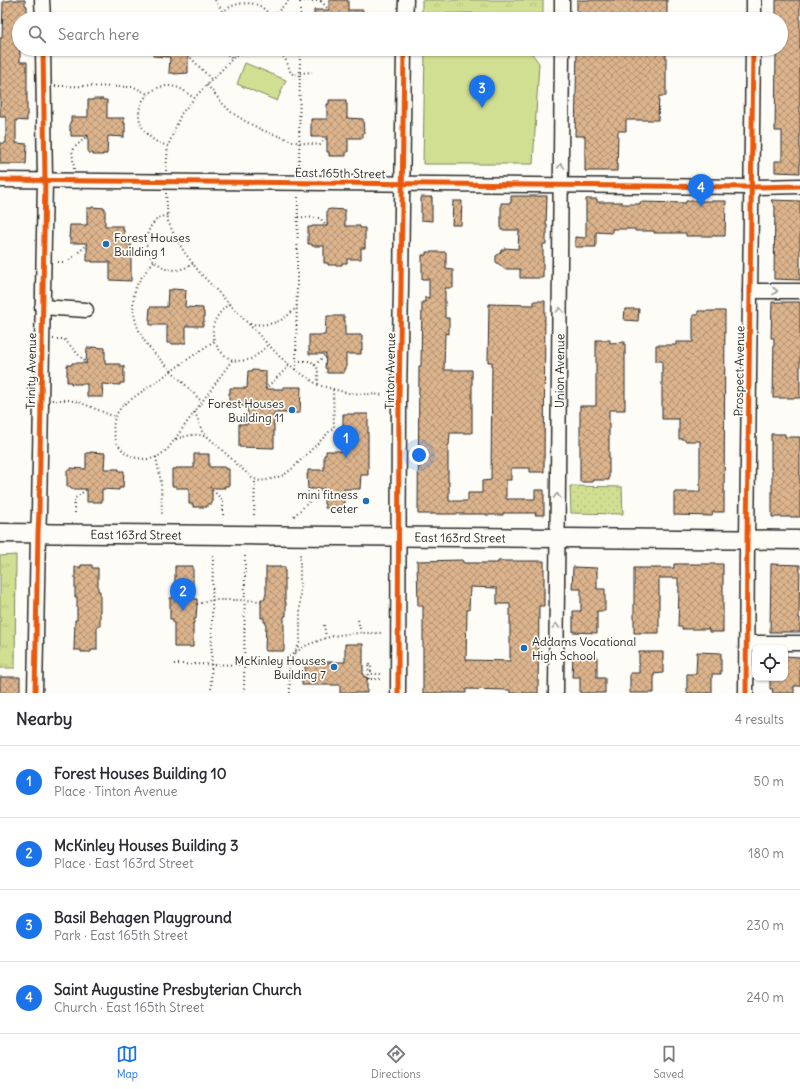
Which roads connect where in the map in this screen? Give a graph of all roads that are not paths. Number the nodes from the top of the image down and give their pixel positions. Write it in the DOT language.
graph roads {
  1 [pos="42,0"];
  2 [pos="406,0"];
  3 [pos="562,0"];
  4 [pos="754,0"];
  5 [pos="42,12"];
  6 [pos="405,12"];
  7 [pos="562,12"];
  8 [pos="754,12"];
  9 [pos="43,56"];
  10 [pos="404,56"];
  11 [pos="562,56"];
  12 [pos="753,56"];
  13 [pos="0,180"];
  14 [pos="44,180"];
  15 [pos="402,183"];
  16 [pos="561,185"];
  17 [pos="800,186"];
  18 [pos="751,187"];
  19 [pos="750,291"];
  20 [pos="800,291"];
  21 [pos="42,307"];
  22 [pos="86,310"];
  23 [pos="0,533"];
  24 [pos="38,534"];
  25 [pos="398,536"];
  26 [pos="557,538"];
  27 [pos="747,540"];
  28 [pos="800,540"];
  29 [pos="747,643"];
  30 [pos="800,643"];
  31 [pos="35,693"];
  32 [pos="398,693"];
  33 [pos="556,693"];
  34 [pos="746,693"];
  1 -- 5 [label="street"];
  2 -- 6 [label="street"];
  3 -- 7 [label="street"];
  4 -- 8 [label="street"];
  9 -- 14 [label="street, Trinity Avenue"];
  10 -- 15 [label="street, Tinton Avenue"];
  16 -- 11 [label="street, Union Avenue, one-way"];
  12 -- 18 [label="street, Prospect Avenue"];
  13 -- 14 [label="street, East 165th Street"];
  14 -- 15 [label="street, East 165th Street"];
  14 -- 21 [label="street, Trinity Avenue"];
  15 -- 16 [label="street, East 165th Street"];
  15 -- 25 [label="street, Tinton Avenue"];
  16 -- 18 [label="street, East 165th Street"];
  26 -- 16 [label="street, Union Avenue, one-way"];
  17 -- 18 [label="street, East 165th Street"];
  18 -- 19 [label="street, Prospect Avenue"];
  19 -- 20 [label="street, one-way"];
  19 -- 27 [label="street, Prospect Avenue"];
  21 -- 22 [label="street"];
  21 -- 24 [label="street, Trinity Avenue"];
  23 -- 24 [label="main road, East 163rd Street"];
  24 -- 25 [label="main road, East 163rd Street"];
  24 -- 31 [label="street, Trinity Avenue"];
  25 -- 26 [label="main road, East 163rd Street"];
  25 -- 32 [label="street, Tinton Avenue"];
  26 -- 27 [label="main road, East 163rd Street"];
  33 -- 26 [label="street, Union Avenue, one-way"];
  27 -- 28 [label="main road, East 163rd Street"];
  27 -- 29 [label="street, Prospect Avenue"];
  29 -- 30 [label="street"];
  29 -- 34 [label="street, Prospect Avenue"];
}
